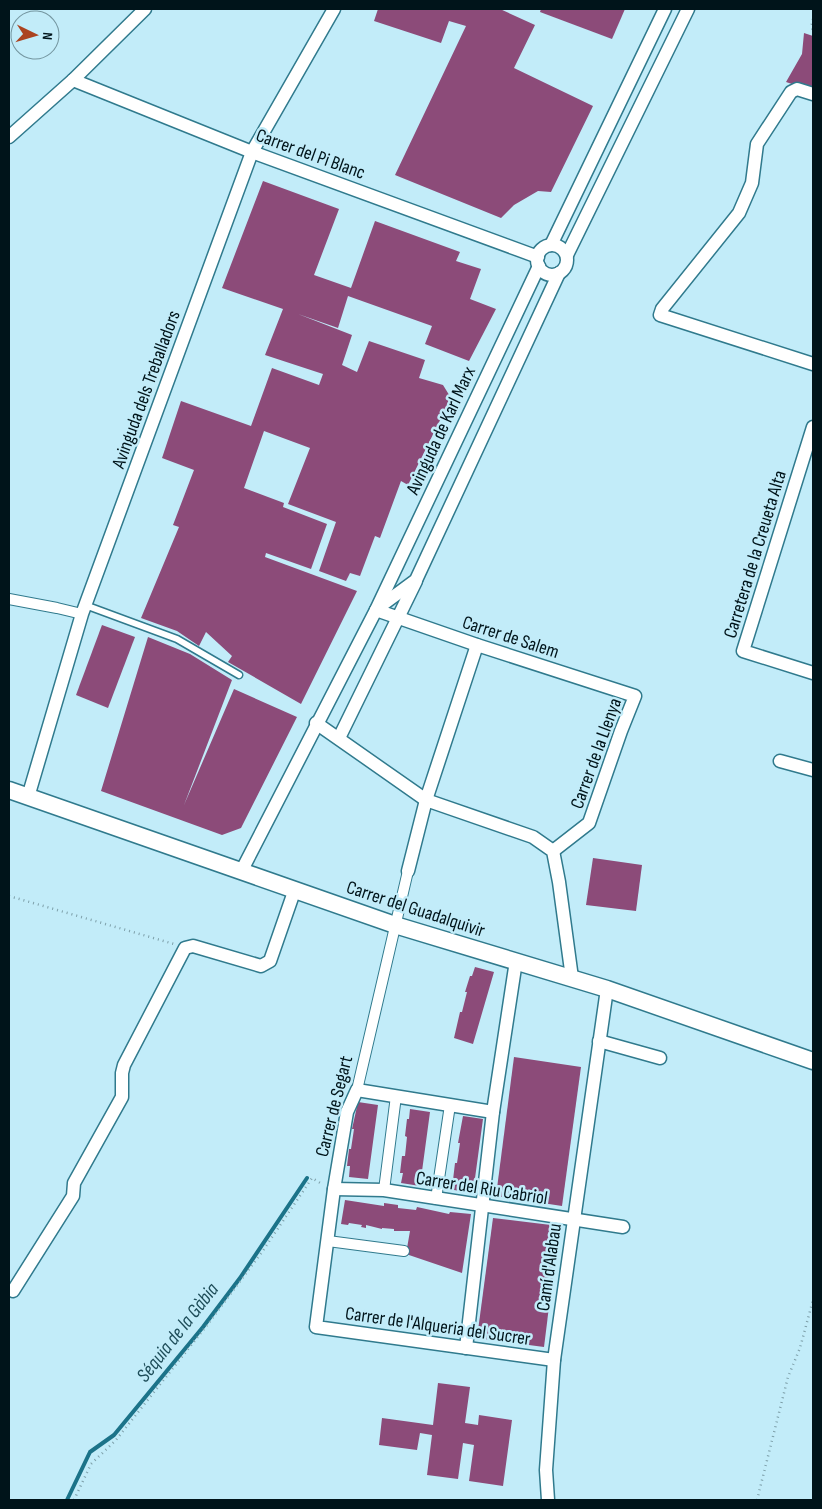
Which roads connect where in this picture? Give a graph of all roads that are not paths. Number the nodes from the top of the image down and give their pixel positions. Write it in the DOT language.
graph roads {
  1 [pos="146,9"];
  2 [pos="334,9"];
  3 [pos="665,9"];
  4 [pos="688,9"];
  5 [pos="73,80"];
  6 [pos="813,94"];
  7 [pos="9,137"];
  8 [pos="252,152"];
  9 [pos="550,245"];
  10 [pos="567,256"];
  11 [pos="538,261"];
  12 [pos="559,273"];
  13 [pos="813,364"];
  14 [pos="813,427"];
  15 [pos="416,580"];
  16 [pos="9,598"];
  17 [pos="83,610"];
  18 [pos="376,610"];
  19 [pos="398,618"];
  20 [pos="477,645"];
  21 [pos="813,673"];
  22 [pos="239,675"];
  23 [pos="636,696"];
  24 [pos="316,723"];
  25 [pos="339,738"];
  26 [pos="780,761"];
  27 [pos="813,770"];
  28 [pos="9,790"];
  29 [pos="28,797"];
  30 [pos="426,800"];
  31 [pos="552,851"];
  32 [pos="242,870"];
  33 [pos="408,872"];
  34 [pos="295,889"];
  35 [pos="395,925"];
  36 [pos="516,961"];
  37 [pos="572,978"];
  38 [pos="608,989"];
  39 [pos="599,1041"];
  40 [pos="660,1058"];
  41 [pos="813,1061"];
  42 [pos="357,1090"];
  43 [pos="396,1096"];
  44 [pos="450,1105"];
  45 [pos="493,1112"];
  46 [pos="334,1189"];
  47 [pos="384,1190"];
  48 [pos="436,1199"];
  49 [pos="482,1206"];
  50 [pos="574,1220"];
  51 [pos="623,1227"];
  52 [pos="328,1241"];
  53 [pos="404,1251"];
  54 [pos="13,1291"];
  55 [pos="316,1328"];
  56 [pos="466,1348"];
  57 [pos="554,1360"];
  58 [pos="548,1500"];
  1 -- 5 [label="street"];
  2 -- 8 [label="street, Avinguda dels Treballadors"];
  3 -- 9 [label="street"];
  4 -- 10 [label="street"];
  5 -- 7 [label="street"];
  5 -- 8 [label="street, Carrer del Pi Blanc"];
  6 -- 13 [label="street"];
  8 -- 11 [label="street, Carrer del Pi Blanc"];
  8 -- 17 [label="street, Avinguda dels Treballadors"];
  9 -- 10 [label="street"];
  9 -- 11 [label="street"];
  10 -- 12 [label="street"];
  11 -- 12 [label="street"];
  11 -- 18 [label="street, Avinguda de Karl Marx"];
  12 -- 15 [label="street, Avinguda de Karl Marx"];
  14 -- 21 [label="street, Carretera de la Creueta Alta"];
  15 -- 18 [label="street, Avinguda de Karl Marx"];
  15 -- 19 [label="street, Avinguda de Karl Marx"];
  16 -- 17 [label="street"];
  17 -- 22 [label="lane"];
  17 -- 29 [label="street, Avinguda dels Treballadors"];
  18 -- 19 [label="street, Carrer de Salem"];
  18 -- 24 [label="street, Avinguda de Karl Marx"];
  19 -- 20 [label="street, Carrer de Salem"];
  19 -- 25 [label="street, Avinguda de Karl Marx"];
  20 -- 23 [label="street, Carrer de Salem"];
  20 -- 30 [label="street"];
  23 -- 31 [label="street, Carrer de la Llenya"];
  24 -- 25 [label="street"];
  24 -- 32 [label="street, Avinguda de Karl Marx"];
  25 -- 30 [label="street"];
  26 -- 27 [label="street"];
  28 -- 29 [label="street, Carrer del Guadalquivir"];
  29 -- 32 [label="street, Carrer del Guadalquivir"];
  30 -- 31 [label="street"];
  30 -- 33 [label="street"];
  31 -- 37 [label="street"];
  32 -- 34 [label="street, Carrer del Guadalquivir"];
  33 -- 35 [label="street, Carrer de Segart"];
  34 -- 35 [label="street, Carrer del Guadalquivir"];
  34 -- 54 [label="street"];
  35 -- 36 [label="street, Carrer del Guadalquivir"];
  35 -- 42 [label="street, Carrer de Segart"];
  36 -- 37 [label="street, Carrer del Guadalquivir"];
  36 -- 45 [label="street"];
  37 -- 38 [label="street, Carrer del Guadalquivir"];
  38 -- 39 [label="street, Camí d'Alabau"];
  38 -- 41 [label="street, Carrer del Guadalquivir"];
  39 -- 40 [label="street"];
  39 -- 50 [label="street, Camí d'Alabau"];
  42 -- 43 [label="street"];
  42 -- 46 [label="street, Carrer de Segart"];
  43 -- 44 [label="street"];
  43 -- 47 [label="street"];
  44 -- 45 [label="street"];
  44 -- 48 [label="street"];
  45 -- 49 [label="street"];
  46 -- 47 [label="street, Carrer del Riu Cabriol"];
  46 -- 52 [label="street, Carrer de Segart"];
  47 -- 48 [label="street, Carrer del Riu Cabriol"];
  48 -- 49 [label="street, Carrer del Riu Cabriol"];
  49 -- 50 [label="street, Carrer del Riu Cabriol"];
  49 -- 56 [label="street"];
  50 -- 51 [label="street, Carrer del Riu Cabriol"];
  50 -- 57 [label="street, Camí d'Alabau"];
  52 -- 53 [label="street"];
  52 -- 55 [label="street, Carrer de Segart"];
  55 -- 56 [label="street, Carrer de l'Alqueria del Sucrer"];
  56 -- 57 [label="street, Carrer de l'Alqueria del Sucrer"];
  57 -- 58 [label="street, Camí d'Alabau"];
}
